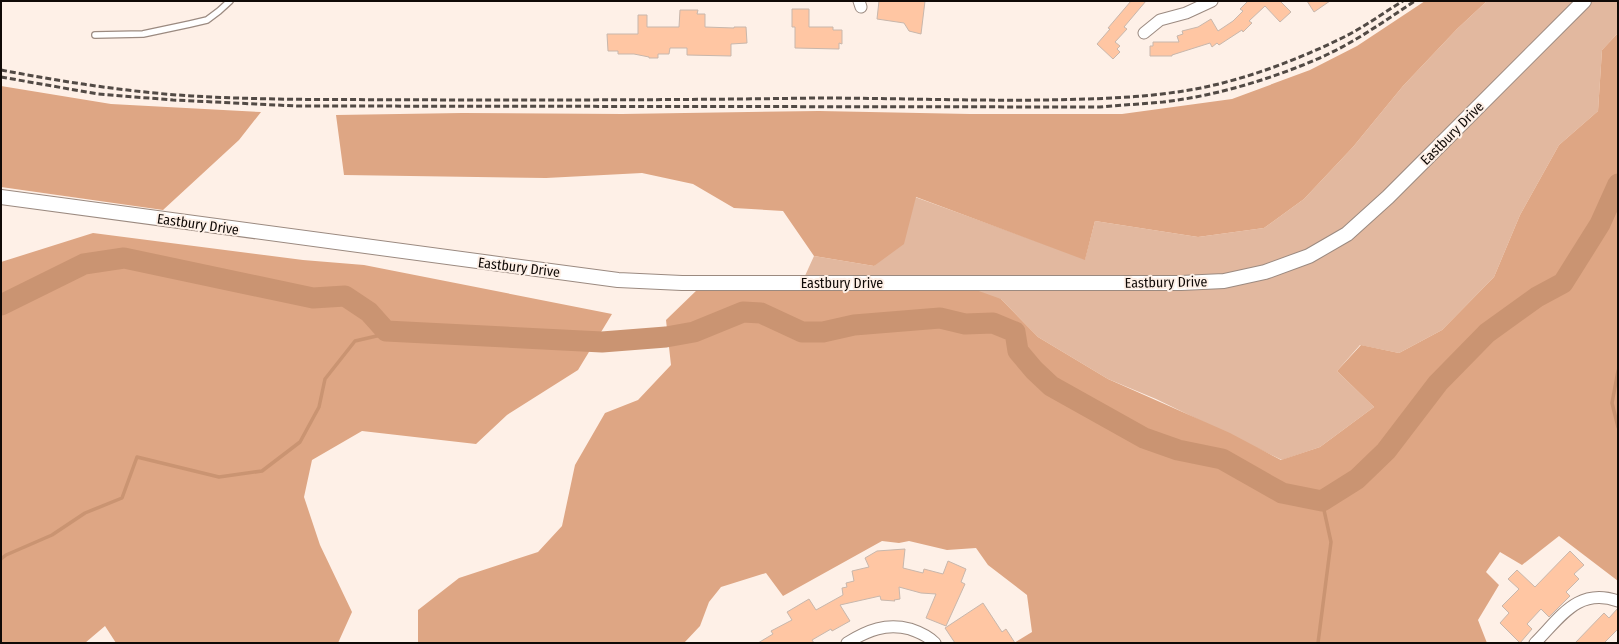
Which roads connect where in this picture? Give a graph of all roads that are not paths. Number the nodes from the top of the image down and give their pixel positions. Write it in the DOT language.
graph roads {
  1 [pos="230,1"];
  2 [pos="1212,1"];
  3 [pos="1584,1"];
  4 [pos="1144,33"];
  5 [pos="95,36"];
  6 [pos="1,198"];
  7 [pos="1618,601"];
  8 [pos="847,643"];
  9 [pos="935,643"];
  10 [pos="1535,643"];
  1 -- 5 [label="lane"];
  2 -- 4 [label="street"];
  3 -- 6 [label="street, Eastbury Drive"];
  7 -- 10 [label="street"];
  8 -- 9 [label="street"];
}
